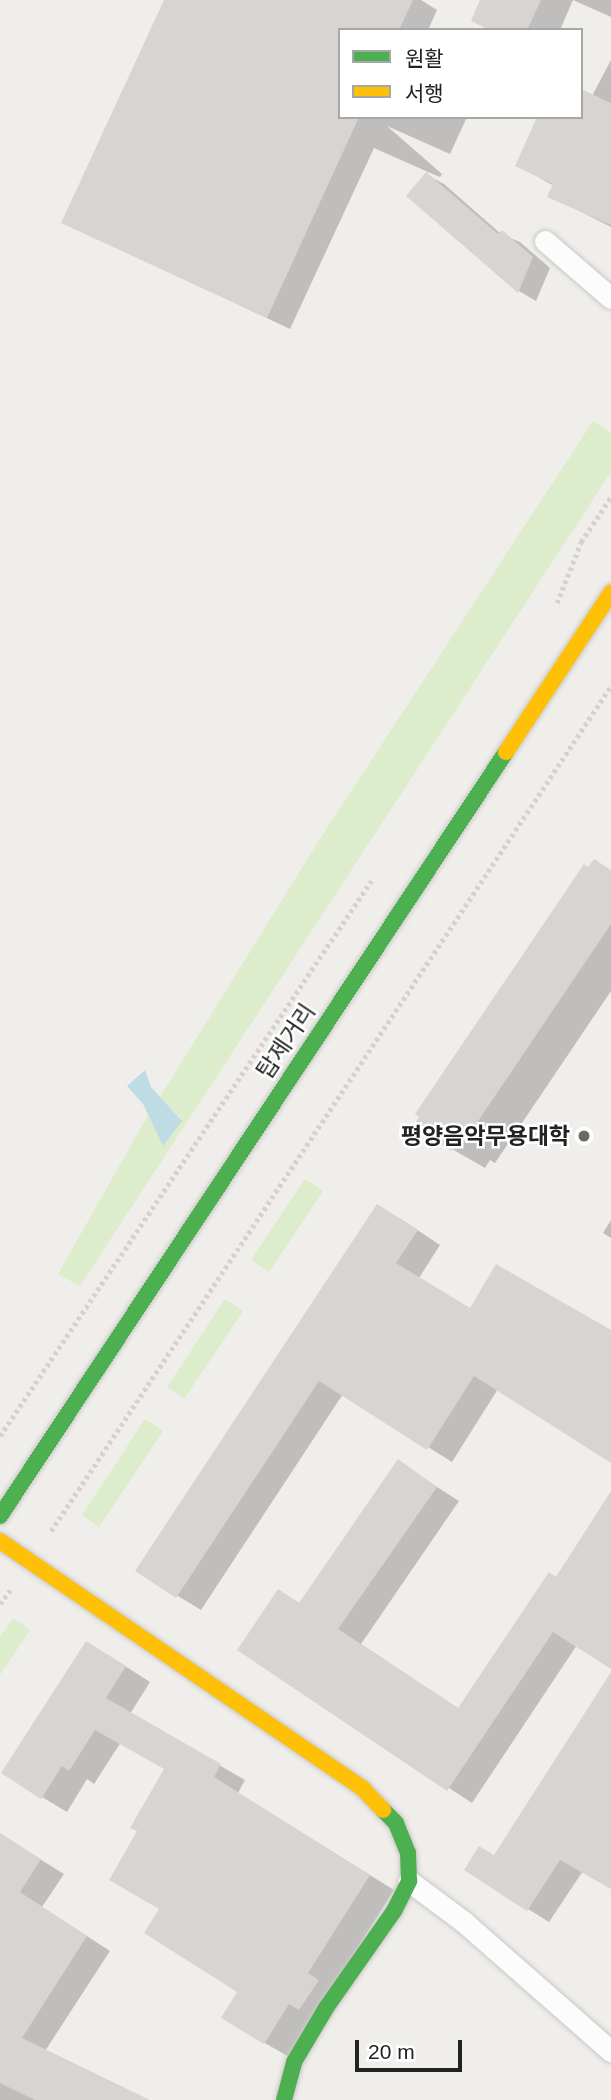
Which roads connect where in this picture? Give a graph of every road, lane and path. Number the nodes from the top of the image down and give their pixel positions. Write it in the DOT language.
graph roads {
  1 [pos="545,241"];
  2 [pos="611,298"];
  3 [pos="611,498"];
  4 [pos="611,593"];
  5 [pos="556,604"];
  6 [pos="611,686"];
  7 [pos="378,872"];
  8 [pos="0,1436"];
  9 [pos="0,1516"];
  10 [pos="0,1541"];
  11 [pos="29,1560"];
  12 [pos="0,1604"];
  13 [pos="409,1881"];
  14 [pos="611,2051"];
  15 [pos="284,2100"];
  1 -- 2 [label="lane"];
  3 -- 5 [label="path"];
  4 -- 9 [label="main road, 탑제거리"];
  6 -- 11 [label="path"];
  7 -- 8 [label="path"];
  10 -- 11 [label="main road"];
  11 -- 12 [label="path"];
  11 -- 13 [label="main road"];
  13 -- 14 [label="lane"];
  13 -- 15 [label="main road"];
}
